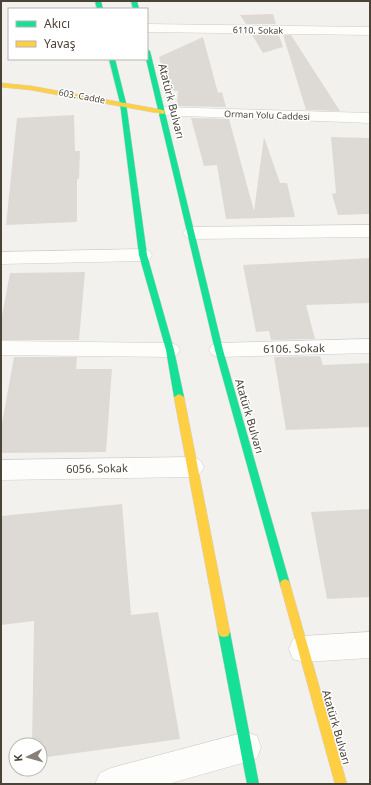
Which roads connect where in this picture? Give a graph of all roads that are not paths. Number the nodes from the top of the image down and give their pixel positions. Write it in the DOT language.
graph roads {
  1 [pos="148,28"];
  2 [pos="370,31"];
  3 [pos="148,55"];
  4 [pos="112,60"];
  5 [pos="1,85"];
  6 [pos="123,103"];
  7 [pos="163,112"];
  8 [pos="370,118"];
  9 [pos="370,231"];
  10 [pos="192,233"];
  11 [pos="143,255"];
  12 [pos="1,258"];
  13 [pos="370,346"];
  14 [pos="1,348"];
  15 [pos="170,350"];
  16 [pos="219,350"];
  17 [pos="192,467"];
  18 [pos="1,470"];
  19 [pos="370,645"];
  20 [pos="303,650"];
  21 [pos="246,747"];
  22 [pos="111,784"];
  23 [pos="253,784"];
  24 [pos="341,784"];
  1 -- 2 [label="street, 6110. Sokak"];
  3 -- 7 [label="main road, Atatürk Bulvarı"];
  4 -- 6 [label="main road"];
  5 -- 6 [label="main road, 603. Cadde"];
  6 -- 7 [label="main road, 603. Cadde"];
  6 -- 11 [label="main road"];
  7 -- 8 [label="street, Orman Yolu Caddesi"];
  7 -- 10 [label="main road, Atatürk Bulvarı"];
  9 -- 10 [label="street"];
  10 -- 16 [label="main road, Atatürk Bulvarı"];
  11 -- 12 [label="street"];
  11 -- 15 [label="main road"];
  13 -- 16 [label="street, 6106. Sokak"];
  14 -- 15 [label="street"];
  15 -- 17 [label="main road"];
  16 -- 20 [label="main road, Atatürk Bulvarı"];
  17 -- 18 [label="street, 6056. Sokak"];
  17 -- 21 [label="main road"];
  19 -- 20 [label="street"];
  20 -- 24 [label="main road, Atatürk Bulvarı"];
  21 -- 22 [label="street"];
  21 -- 23 [label="main road"];
}
